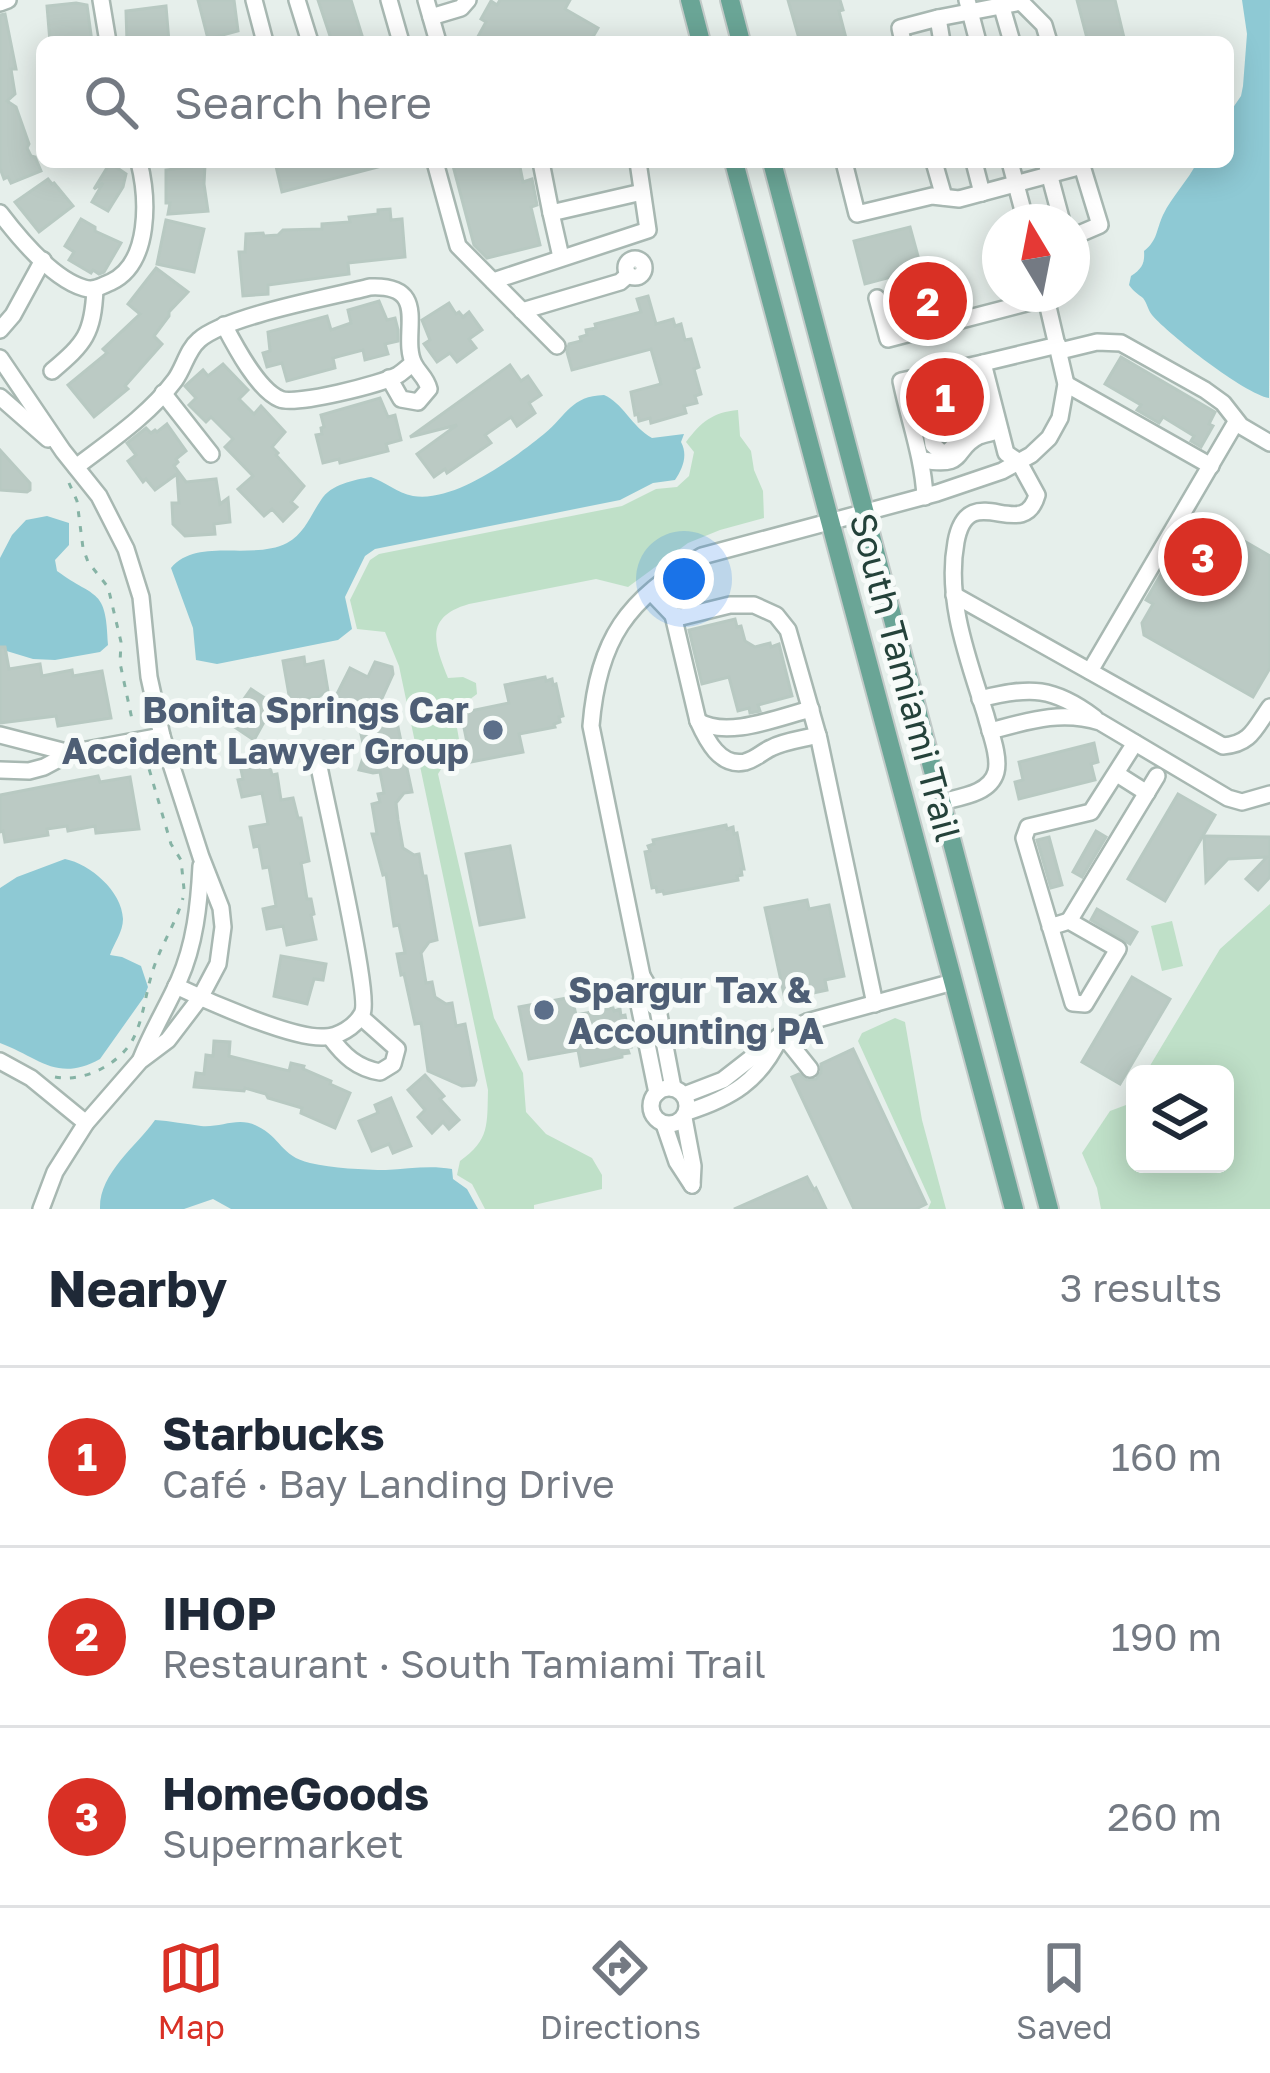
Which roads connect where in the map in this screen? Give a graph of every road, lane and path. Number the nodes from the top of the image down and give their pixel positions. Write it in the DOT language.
graph roads {
  1 [pos="101,0"];
  2 [pos="254,0"];
  3 [pos="297,0"];
  4 [pos="389,0"];
  5 [pos="468,0"];
  6 [pos="690,0"];
  7 [pos="730,0"];
  8 [pos="1001,4"];
  9 [pos="969,5"];
  10 [pos="429,8"];
  11 [pos="938,18"];
  12 [pos="107,36"];
  13 [pos="263,36"];
  14 [pos="308,36"];
  15 [pos="398,36"];
  16 [pos="699,36"];
  17 [pos="739,36"];
  18 [pos="902,36"];
  19 [pos="941,36"];
  20 [pos="977,36"];
  21 [pos="1010,36"];
  22 [pos="1047,36"];
  23 [pos="140,168"];
  24 [pos="437,168"];
  25 [pos="542,168"];
  26 [pos="639,168"];
  27 [pos="736,168"];
  28 [pos="774,168"];
  29 [pos="845,168"];
  30 [pos="936,168"];
  31 [pos="976,168"];
  32 [pos="1012,168"];
  33 [pos="1083,168"];
  34 [pos="1048,169"];
  35 [pos="1016,184"];
  36 [pos="642,191"];
  37 [pos="982,193"];
  38 [pos="944,197"];
  39 [pos="1021,204"];
  40 [pos="1057,204"];
  41 [pos="0,213"];
  42 [pos="551,213"];
  43 [pos="1090,229"];
  44 [pos="648,230"];
  45 [pos="561,257"];
  46 [pos="43,260"];
  47 [pos="493,281"];
  48 [pos="95,289"];
  49 [pos="877,298"];
  50 [pos="523,311"];
  51 [pos="987,312"];
  52 [pos="1049,312"];
  53 [pos="224,325"];
  54 [pos="0,330"];
  55 [pos="557,346"];
  56 [pos="1059,348"];
  57 [pos="0,358"];
  58 [pos="983,363"];
  59 [pos="413,364"];
  60 [pos="52,371"];
  61 [pos="389,378"];
  62 [pos="1066,384"];
  63 [pos="163,394"];
  64 [pos="0,398"];
  65 [pos="997,420"];
  66 [pos="1237,422"];
  67 [pos="1270,443"];
  68 [pos="63,451"];
  69 [pos="211,454"];
  70 [pos="923,460"];
  71 [pos="1019,462"];
  72 [pos="1211,466"];
  73 [pos="70,471"];
  74 [pos="925,497"];
  75 [pos="864,514"];
  76 [pos="831,522"];
  77 [pos="651,592"];
  78 [pos="954,596"];
  79 [pos="673,615"];
  80 [pos="1090,671"];
  81 [pos="980,699"];
  82 [pos="1270,707"];
  83 [pos="811,709"];
  84 [pos="698,721"];
  85 [pos="1100,722"];
  86 [pos="990,731"];
  87 [pos="136,733"];
  88 [pos="0,735"];
  89 [pos="818,735"];
  90 [pos="162,736"];
  91 [pos="1135,743"];
  92 [pos="144,752"];
  93 [pos="316,752"];
  94 [pos="70,753"];
  95 [pos="0,770"];
  96 [pos="1117,774"];
  97 [pos="1157,776"];
  98 [pos="1148,793"];
  99 [pos="1270,794"];
  100 [pos="941,802"];
  101 [pos="201,857"];
  102 [pos="1070,921"];
  103 [pos="1050,927"];
  104 [pos="953,982"];
  105 [pos="176,986"];
  106 [pos="200,998"];
  107 [pos="875,1004"];
  108 [pos="361,1017"];
  109 [pos="782,1034"];
  110 [pos="330,1037"];
  111 [pos="0,1061"];
  112 [pos="140,1061"];
  113 [pos="809,1069"];
  114 [pos="53,1077"];
  115 [pos="677,1101"];
  116 [pos="86,1123"];
  117 [pos="664,1124"];
  118 [pos="41,1209"];
  119 [pos="1014,1209"];
  120 [pos="1049,1209"];
  1 -- 12 [label="street"];
  2 -- 13 [label="street"];
  3 -- 14 [label="street"];
  4 -- 15 [label="street"];
  5 -- 10 [label="street"];
  6 -- 16 [label="main road"];
  7 -- 17 [label="main road"];
  8 -- 9 [label="street"];
  8 -- 21 [label="street"];
  8 -- 22 [label="street"];
  9 -- 11 [label="street"];
  9 -- 20 [label="street"];
  11 -- 18 [label="street"];
  11 -- 19 [label="street"];
  23 -- 48 [label="street"];
  24 -- 47 [label="street"];
  25 -- 42 [label="street"];
  26 -- 36 [label="street"];
  27 -- 76 [label="main road, South Tamiami Trail"];
  28 -- 75 [label="main road, South Tamiami Trail"];
  29 -- 38 [label="street"];
  30 -- 38 [label="street"];
  31 -- 37 [label="street"];
  32 -- 35 [label="street"];
  33 -- 43 [label="street"];
  34 -- 35 [label="street"];
  34 -- 40 [label="street"];
  35 -- 37 [label="street"];
  35 -- 39 [label="street"];
  36 -- 42 [label="street"];
  36 -- 44 [label="street"];
  37 -- 38 [label="street"];
  41 -- 46 [label="street"];
  42 -- 45 [label="street"];
  44 -- 45 [label="street"];
  44 -- 50 [label="street"];
  45 -- 47 [label="street"];
  46 -- 48 [label="street"];
  46 -- 54 [label="street"];
  47 -- 50 [label="street"];
  48 -- 60 [label="street"];
  49 -- 51 [label="street"];
  50 -- 55 [label="street"];
  52 -- 56 [label="street"];
  53 -- 59 [label="street"];
  53 -- 61 [label="street"];
  53 -- 63 [label="street"];
  56 -- 58 [label="street"];
  56 -- 62 [label="street"];
  56 -- 66 [label="street"];
  57 -- 68 [label="street"];
  58 -- 65 [label="street"];
  58 -- 70 [label="street"];
  59 -- 61 [label="street"];
  59 -- 61 [label="street"];
  62 -- 71 [label="street"];
  62 -- 72 [label="street"];
  63 -- 69 [label="street"];
  63 -- 73 [label="street"];
  64 -- 68 [label="street"];
  65 -- 70 [label="street"];
  65 -- 71 [label="street"];
  66 -- 67 [label="street"];
  66 -- 72 [label="street"];
  68 -- 73 [label="street"];
  70 -- 74 [label="street"];
  71 -- 74 [label="street"];
  71 -- 78 [label="street"];
  72 -- 80 [label="street"];
  73 -- 87 [label="path"];
  73 -- 90 [label="street"];
  74 -- 75 [label="street"];
  75 -- 76 [label="street"];
  75 -- 100 [label="main road, South Tamiami Trail"];
  76 -- 77 [label="street"];
  76 -- 104 [label="main road, South Tamiami Trail"];
  77 -- 79 [label="street"];
  77 -- 115 [label="street"];
  78 -- 80 [label="street"];
  78 -- 81 [label="street"];
  79 -- 83 [label="street"];
  79 -- 84 [label="street"];
  80 -- 82 [label="street"];
  81 -- 85 [label="street"];
  81 -- 86 [label="street"];
  83 -- 84 [label="street"];
  83 -- 89 [label="street"];
  84 -- 89 [label="street"];
  85 -- 86 [label="street"];
  85 -- 91 [label="street"];
  86 -- 100 [label="street"];
  88 -- 94 [label="street"];
  89 -- 107 [label="street"];
  90 -- 94 [label="street"];
  90 -- 101 [label="street"];
  91 -- 96 [label="street"];
  91 -- 99 [label="street"];
  92 -- 114 [label="path"];
  93 -- 108 [label="street"];
  94 -- 95 [label="street"];
  96 -- 98 [label="street"];
  96 -- 103 [label="street"];
  97 -- 98 [label="street"];
  98 -- 102 [label="street"];
  100 -- 120 [label="main road, South Tamiami Trail"];
  101 -- 105 [label="street"];
  101 -- 106 [label="street"];
  102 -- 103 [label="street"];
  102 -- 103 [label="street"];
  104 -- 107 [label="street"];
  104 -- 119 [label="main road, South Tamiami Trail"];
  105 -- 106 [label="street"];
  105 -- 112 [label="street"];
  106 -- 110 [label="street"];
  106 -- 112 [label="street"];
  107 -- 109 [label="street"];
  108 -- 110 [label="street"];
  108 -- 110 [label="street"];
  109 -- 113 [label="street"];
  109 -- 115 [label="street"];
  111 -- 116 [label="street"];
  112 -- 116 [label="street"];
  115 -- 117 [label="street"];
  115 -- 117 [label="street"];
  115 -- 117 [label="street"];
  116 -- 118 [label="street"];
}
